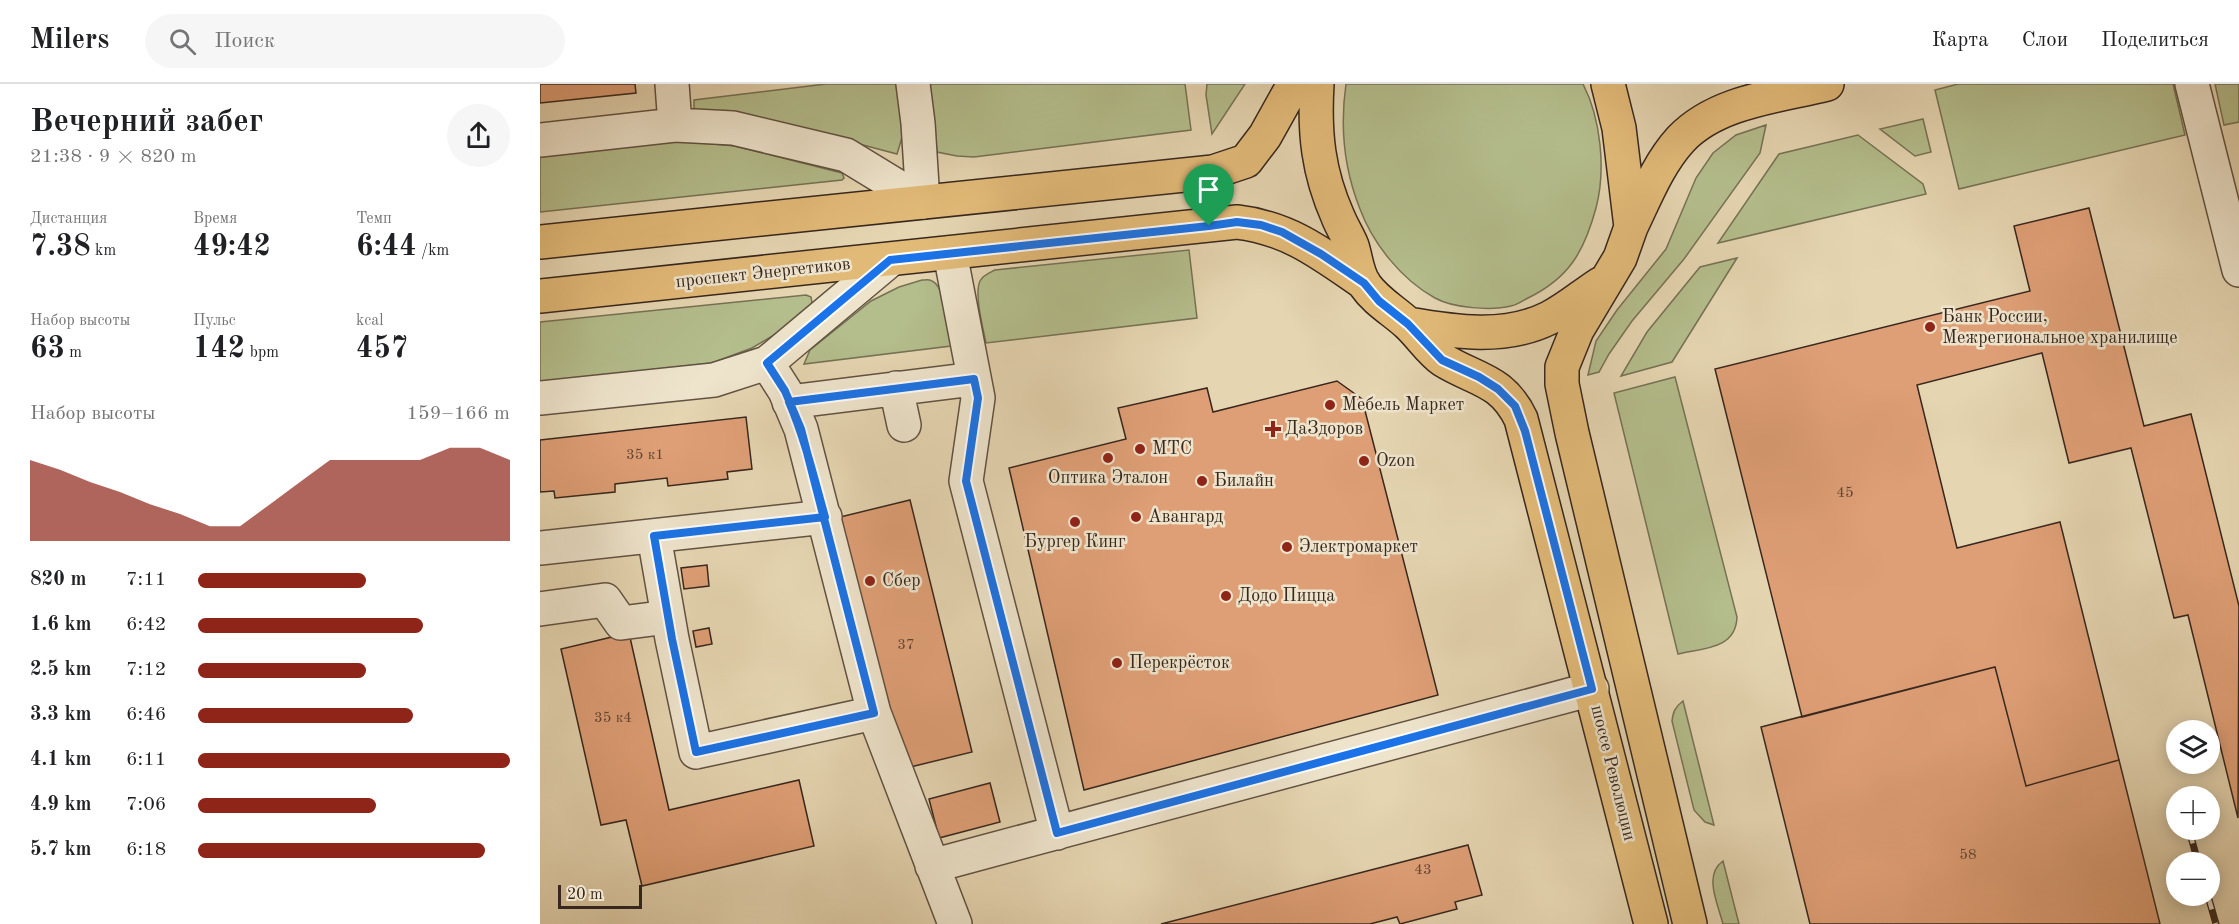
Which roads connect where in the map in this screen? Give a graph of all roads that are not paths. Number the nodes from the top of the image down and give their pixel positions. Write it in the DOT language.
graph roads {
  1 [pos="672,84"];
  2 [pos="913,84"];
  3 [pos="1294,84"];
  4 [pos="1317,84"];
  5 [pos="1608,84"];
  6 [pos="1827,84"];
  7 [pos="2192,84"];
  8 [pos="675,125"];
  9 [pos="540,140"];
  10 [pos="923,202"];
  11 [pos="1630,228"];
  12 [pos="540,242"];
  13 [pos="950,253"];
  14 [pos="890,260"];
  15 [pos="2239,270"];
  16 [pos="1605,281"];
  17 [pos="1364,283"];
  18 [pos="540,297"];
  19 [pos="1408,324"];
  20 [pos="767,363"];
  21 [pos="974,379"];
  22 [pos="897,388"];
  23 [pos="540,398"];
  24 [pos="789,402"];
  25 [pos="904,424"];
  26 [pos="825,517"];
  27 [pos="654,536"];
  28 [pos="540,548"];
  29 [pos="540,609"];
  30 [pos="668,617"];
  31 [pos="1592,689"];
  32 [pos="874,713"];
  33 [pos="1057,833"];
  34 [pos="932,866"];
  35 [pos="955,924"];
  36 [pos="1652,924"];
  37 [pos="1690,924"];
  1 -- 8 [label="street"];
  2 -- 10 [label="street"];
  3 -- 10 [label="main road"];
  4 -- 17 [label="main road, шоссе Революции"];
  5 -- 11 [label="main road, шоссе Революции"];
  6 -- 11 [label="main road"];
  7 -- 15 [label="street"];
  8 -- 9 [label="street"];
  8 -- 10 [label="street"];
  10 -- 12 [label="main road"];
  11 -- 16 [label="main road, шоссе Революции"];
  13 -- 14 [label="main road, проспект Энергетиков"];
  13 -- 17 [label="main road, проспект Энергетиков"];
  13 -- 21 [label="street"];
  14 -- 18 [label="main road, проспект Энергетиков"];
  14 -- 20 [label="street"];
  16 -- 19 [label="main road, шоссе Революции"];
  16 -- 37 [label="main road, шоссе Революции"];
  17 -- 19 [label="main road, шоссе Революции"];
  19 -- 31 [label="main road, шоссе Революции"];
  20 -- 23 [label="street"];
  20 -- 24 [label="street"];
  21 -- 22 [label="street"];
  21 -- 33 [label="street"];
  22 -- 24 [label="street"];
  22 -- 25 [label="street"];
  24 -- 26 [label="street"];
  26 -- 27 [label="street"];
  26 -- 32 [label="street"];
  27 -- 28 [label="street"];
  27 -- 30 [label="street"];
  29 -- 30 [label="street"];
  30 -- 32 [label="street"];
  31 -- 33 [label="street"];
  31 -- 36 [label="main road, шоссе Революции"];
  32 -- 34 [label="street"];
  33 -- 34 [label="street"];
  34 -- 35 [label="street"];
}
